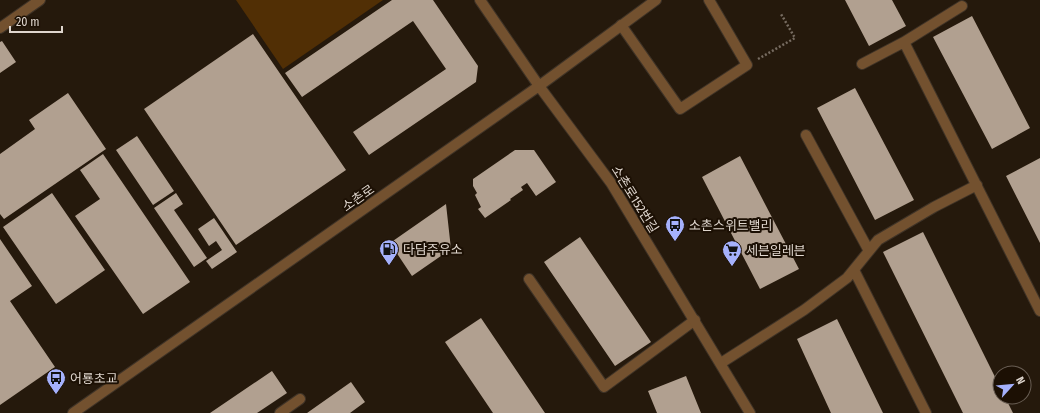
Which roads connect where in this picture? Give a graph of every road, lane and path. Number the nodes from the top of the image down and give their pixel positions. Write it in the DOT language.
graph roads {
  1 [pos="40,0"];
  2 [pos="480,0"];
  3 [pos="656,0"];
  4 [pos="709,0"];
  5 [pos="962,6"];
  6 [pos="781,14"];
  7 [pos="621,25"];
  8 [pos="0,28"];
  9 [pos="904,42"];
  10 [pos="862,64"];
  11 [pos="747,65"];
  12 [pos="539,86"];
  13 [pos="806,134"];
  14 [pos="977,185"];
  15 [pos="869,251"];
  16 [pos="854,270"];
  17 [pos="529,279"];
  18 [pos="1040,311"];
  19 [pos="695,320"];
  20 [pos="721,363"];
  21 [pos="300,399"];
  22 [pos="73,413"];
  23 [pos="280,413"];
  24 [pos="750,413"];
  25 [pos="926,413"];
  1 -- 8 [label="street"];
  2 -- 12 [label="street, 소촌로152번길"];
  3 -- 7 [label="street, 소촌로"];
  4 -- 11 [label="street"];
  5 -- 9 [label="street"];
  6 -- 11 [label="path"];
  7 -- 11 [label="street"];
  7 -- 12 [label="street, 소촌로"];
  9 -- 10 [label="street"];
  9 -- 14 [label="street"];
  12 -- 19 [label="street, 소촌로152번길"];
  12 -- 22 [label="street, 소촌로"];
  13 -- 15 [label="street"];
  14 -- 15 [label="street"];
  14 -- 18 [label="street"];
  15 -- 16 [label="street"];
  16 -- 20 [label="street"];
  16 -- 25 [label="street"];
  17 -- 19 [label="street"];
  19 -- 20 [label="street, 소촌로152번길"];
  20 -- 24 [label="street, 소촌로152번길"];
  21 -- 23 [label="street"];
}
